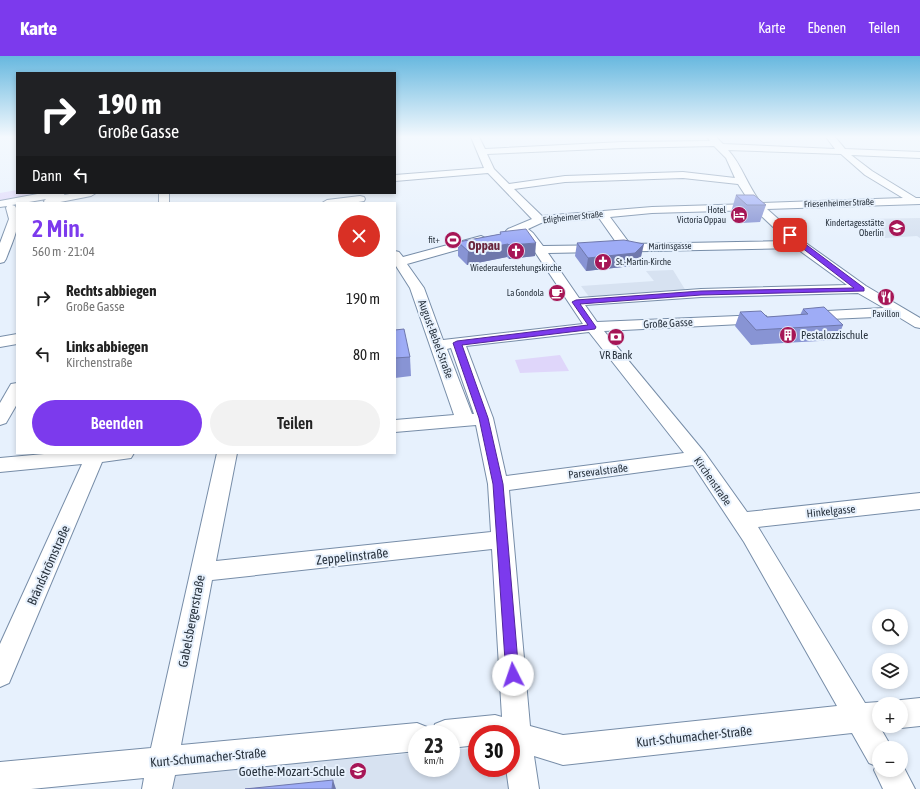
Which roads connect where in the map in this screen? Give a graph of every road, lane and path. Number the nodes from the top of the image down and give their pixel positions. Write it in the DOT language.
graph roads {
  1 [pos="476,171"];
  2 [pos="491,171"];
  3 [pos="737,171"];
  4 [pos="864,171"];
  5 [pos="396,178"];
  6 [pos="741,181"];
  7 [pos="506,187"];
  8 [pos="55,194"];
  9 [pos="85,194"];
  10 [pos="359,198"];
  11 [pos="43,202"];
  12 [pos="333,202"];
  13 [pos="918,202"];
  14 [pos="0,204"];
  15 [pos="757,206"];
  16 [pos="9,208"];
  17 [pos="602,214"];
  18 [pos="539,220"];
  19 [pos="520,228"];
  20 [pos="799,244"];
  21 [pos="626,247"];
  22 [pos="541,250"];
  23 [pos="4,259"];
  24 [pos="397,260"];
  25 [pos="861,289"];
  26 [pos="576,302"];
  27 [pos="902,313"];
  28 [pos="920,314"];
  29 [pos="794,317"];
  30 [pos="771,318"];
  31 [pos="920,324"];
  32 [pos="593,327"];
  33 [pos="16,339"];
  34 [pos="0,342"];
  35 [pos="457,343"];
  36 [pos="439,345"];
  37 [pos="16,390"];
  38 [pos="0,419"];
  39 [pos="474,419"];
  40 [pos="396,426"];
  41 [pos="114,454"];
  42 [pos="227,454"];
  43 [pos="95,456"];
  44 [pos="698,458"];
  45 [pos="0,465"];
  46 [pos="498,484"];
  47 [pos="920,501"];
  48 [pos="742,521"];
  49 [pos="503,539"];
  50 [pos="201,572"];
  51 [pos="0,674"];
  52 [pos="920,712"];
  53 [pos="908,713"];
  54 [pos="869,718"];
  55 [pos="512,725"];
  56 [pos="520,737"];
  57 [pos="408,738"];
  58 [pos="876,741"];
  59 [pos="163,761"];
  60 [pos="520,769"];
  61 [pos="0,777"];
  62 [pos="893,777"];
  63 [pos="157,789"];
  64 [pos="524,789"];
  65 [pos="900,789"];
  1 -- 5 [label="street"];
  2 -- 7 [label="street"];
  3 -- 6 [label="street"];
  4 -- 13 [label="street"];
  6 -- 7 [label="street"];
  6 -- 15 [label="street"];
  7 -- 18 [label="street"];
  8 -- 14 [label="street"];
  9 -- 11 [label="street"];
  10 -- 12 [label="street"];
  13 -- 15 [label="street, Friesenheimer Straße"];
  15 -- 17 [label="street, Edigheimer Straße"];
  15 -- 20 [label="street"];
  16 -- 23 [label="street"];
  17 -- 18 [label="street, Edigheimer Straße"];
  17 -- 21 [label="street"];
  18 -- 19 [label="street, Edigheimer Straße"];
  19 -- 22 [label="street, Kirchenstraße"];
  19 -- 24 [label="street, Edigheimer Straße"];
  20 -- 21 [label="street, Martinsgasse"];
  20 -- 25 [label="street"];
  21 -- 22 [label="street, Martinsgasse"];
  22 -- 26 [label="street, Kirchenstraße"];
  24 -- 36 [label="street, August-Bebel-Straße"];
  25 -- 26 [label="street"];
  25 -- 27 [label="street"];
  26 -- 32 [label="street, Kirchenstraße"];
  27 -- 28 [label="street"];
  27 -- 29 [label="street"];
  27 -- 31 [label="street"];
  30 -- 32 [label="street, Große Gasse"];
  32 -- 35 [label="street, Große Gasse"];
  32 -- 44 [label="street, Kirchenstraße"];
  33 -- 34 [label="street"];
  35 -- 36 [label="street, Große Gasse"];
  35 -- 39 [label="street, August-Bebel-Straße"];
  36 -- 39 [label="street, August-Bebel-Straße"];
  37 -- 38 [label="street"];
  39 -- 40 [label="street"];
  39 -- 46 [label="street, August-Bebel-Straße"];
  41 -- 43 [label="street"];
  42 -- 50 [label="street, Gabelsbergerstraße"];
  43 -- 45 [label="street"];
  43 -- 51 [label="street, Brändströmstraße"];
  44 -- 46 [label="street, Parsevalstraße"];
  44 -- 48 [label="street, Kirchenstraße"];
  46 -- 49 [label="street, August-Bebel-Straße"];
  47 -- 48 [label="street, Hinkelgasse"];
  48 -- 54 [label="street, Kirchenstraße"];
  49 -- 50 [label="street, Zeppelinstraße"];
  49 -- 55 [label="street, August-Bebel-Straße"];
  50 -- 59 [label="street, Gabelsbergerstraße"];
  52 -- 53 [label="street"];
  54 -- 56 [label="street, Kurt-Schumacher-Straße"];
  54 -- 58 [label="street, Kirchenstraße"];
  57 -- 59 [label="street, Kurt-Schumacher-Straße"];
  59 -- 61 [label="street, Kurt-Schumacher-Straße"];
  59 -- 63 [label="street, Gabelsbergerstraße"];
  60 -- 64 [label="street, August-Bebel-Straße"];
  62 -- 65 [label="street"];
}
